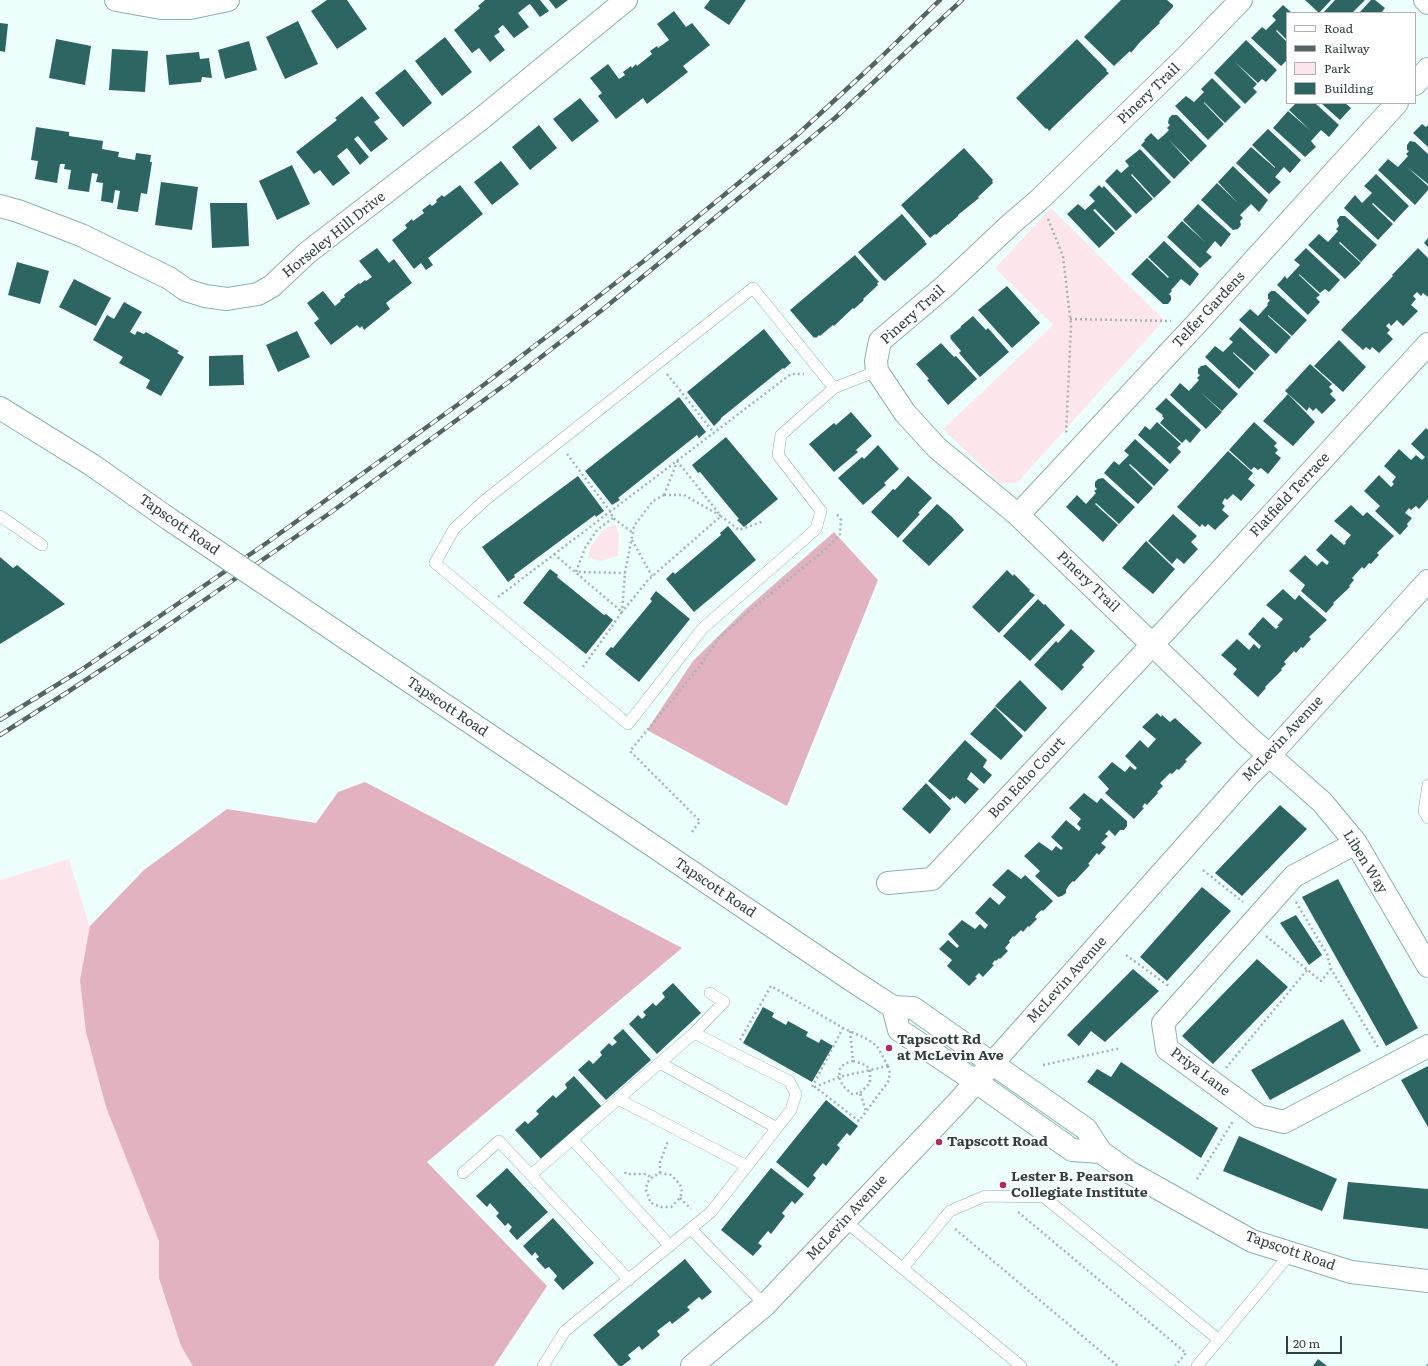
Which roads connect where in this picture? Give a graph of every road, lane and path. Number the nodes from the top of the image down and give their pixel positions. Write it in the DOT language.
graph roads {
  1 [pos="116,0"];
  2 [pos="228,0"];
  3 [pos="626,0"];
  4 [pos="1241,0"];
  5 [pos="1425,0"];
  6 [pos="1428,3"];
  7 [pos="1428,69"];
  8 [pos="1416,83"];
  9 [pos="1396,104"];
  10 [pos="1040,199"];
  11 [pos="0,206"];
  12 [pos="1070,319"];
  13 [pos="1198,322"];
  14 [pos="1428,344"];
  15 [pos="658,363"];
  16 [pos="877,371"];
  17 [pos="822,373"];
  18 [pos="834,388"];
  19 [pos="0,408"];
  20 [pos="714,433"];
  21 [pos="558,442"];
  22 [pos="677,460"];
  23 [pos="1064,465"];
  24 [pos="664,495"];
  25 [pos="610,511"];
  26 [pos="1018,515"];
  27 [pos="0,516"];
  28 [pos="722,516"];
  29 [pos="613,518"];
  30 [pos="764,521"];
  31 [pos="633,533"];
  32 [pos="632,540"];
  33 [pos="42,545"];
  34 [pos="554,554"];
  35 [pos="576,572"];
  36 [pos="625,573"];
  37 [pos="652,576"];
  38 [pos="1428,581"];
  39 [pos="486,606"];
  40 [pos="622,612"];
  41 [pos="1152,644"];
  42 [pos="574,679"];
  43 [pos="1269,756"];
  44 [pos="1428,785"];
  45 [pos="1428,818"];
  46 [pos="1356,843"];
  47 [pos="1203,870"];
  48 [pos="888,883"];
  49 [pos="1286,885"];
  50 [pos="1260,923"];
  51 [pos="1126,955"];
  52 [pos="1428,966"];
  53 [pos="1331,969"];
  54 [pos="1307,970"];
  55 [pos="710,993"];
  56 [pos="1184,998"];
  57 [pos="893,1007"];
  58 [pos="843,1028"];
  59 [pos="850,1031"];
  60 [pos="694,1033"];
  61 [pos="1428,1046"];
  62 [pos="1121,1048"];
  63 [pos="732,1052"];
  64 [pos="853,1061"];
  65 [pos="993,1062"];
  66 [pos="660,1063"];
  67 [pos="1043,1065"];
  68 [pos="888,1066"];
  69 [pos="1390,1066"];
  70 [pos="870,1070"];
  71 [pos="839,1077"];
  72 [pos="976,1081"];
  73 [pos="1213,1082"];
  74 [pos="812,1087"];
  75 [pos="860,1093"];
  76 [pos="618,1099"];
  77 [pos="866,1112"];
  78 [pos="1236,1117"];
  79 [pos="673,1127"];
  80 [pos="777,1128"];
  81 [pos="572,1139"];
  82 [pos="1101,1152"];
  83 [pos="597,1166"];
  84 [pos="747,1166"];
  85 [pos="463,1173"];
  86 [pos="660,1173"];
  87 [pos="531,1175"];
  88 [pos="651,1178"];
  89 [pos="1197,1179"];
  90 [pos="650,1202"];
  91 [pos="1015,1209"];
  92 [pos="639,1212"];
  93 [pos="844,1221"];
  94 [pos="691,1229"];
  95 [pos="955,1229"];
  96 [pos="670,1246"];
  97 [pos="1291,1253"];
  98 [pos="903,1268"];
  99 [pos="629,1280"];
  100 [pos="1428,1282"];
  101 [pos="765,1305"];
  102 [pos="1219,1340"];
  103 [pos="544,1366"];
  104 [pos="692,1366"];
  105 [pos="1021,1366"];
  106 [pos="1118,1366"];
  107 [pos="1175,1366"];
  108 [pos="1197,1366"];
  1 -- 2 [label="street"];
  3 -- 11 [label="street, Horseley Hill Drive"];
  4 -- 10 [label="street, Pinery Trail"];
  5 -- 6 [label="street"];
  7 -- 8 [label="street"];
  9 -- 13 [label="street, Telfer Gardens"];
  10 -- 12 [label="path"];
  10 -- 16 [label="street, Pinery Trail"];
  12 -- 13 [label="path"];
  12 -- 23 [label="path"];
  13 -- 23 [label="street, Telfer Gardens"];
  14 -- 41 [label="street, Flatfield Terrace"];
  15 -- 17 [label="lane"];
  15 -- 20 [label="path"];
  15 -- 21 [label="lane"];
  16 -- 18 [label="lane"];
  16 -- 26 [label="street, Pinery Trail"];
  17 -- 18 [label="lane"];
  17 -- 20 [label="path"];
  18 -- 42 [label="lane"];
  19 -- 57 [label="street, Tapscott Road, bridge"];
  20 -- 22 [label="path"];
  21 -- 25 [label="path"];
  21 -- 39 [label="lane"];
  22 -- 24 [label="path"];
  22 -- 25 [label="path"];
  22 -- 28 [label="path"];
  23 -- 26 [label="street, Telfer Gardens"];
  24 -- 28 [label="path"];
  24 -- 31 [label="path"];
  25 -- 29 [label="path"];
  25 -- 34 [label="path"];
  26 -- 41 [label="street, Pinery Trail"];
  27 -- 33 [label="lane"];
  28 -- 30 [label="path"];
  28 -- 37 [label="path"];
  29 -- 31 [label="path"];
  29 -- 35 [label="path"];
  31 -- 32 [label="path"];
  32 -- 36 [label="path"];
  32 -- 37 [label="path"];
  34 -- 35 [label="path"];
  34 -- 39 [label="path"];
  35 -- 36 [label="path"];
  35 -- 40 [label="path"];
  36 -- 40 [label="path"];
  37 -- 40 [label="path"];
  38 -- 43 [label="street, McLevin Avenue"];
  39 -- 42 [label="lane"];
  40 -- 42 [label="path"];
  41 -- 43 [label="street, Pinery Trail"];
  41 -- 48 [label="street, Bon Echo Court"];
  43 -- 46 [label="street, Liben Way"];
  43 -- 65 [label="street, McLevin Avenue"];
  44 -- 45 [label="lane"];
  46 -- 49 [label="street, Priya Lane"];
  46 -- 52 [label="street, Liben Way"];
  47 -- 50 [label="path"];
  49 -- 50 [label="street, Priya Lane"];
  49 -- 53 [label="path"];
  50 -- 54 [label="path"];
  50 -- 56 [label="street, Priya Lane"];
  51 -- 56 [label="path"];
  53 -- 54 [label="path"];
  53 -- 69 [label="path"];
  54 -- 73 [label="path"];
  55 -- 60 [label="lane"];
  56 -- 73 [label="street, Priya Lane"];
  57 -- 65 [label="street, Tapscott Road"];
  57 -- 72 [label="street"];
  58 -- 59 [label="path"];
  58 -- 63 [label="path"];
  58 -- 74 [label="path"];
  59 -- 64 [label="path"];
  59 -- 68 [label="path"];
  60 -- 63 [label="lane"];
  60 -- 66 [label="lane"];
  61 -- 69 [label="street, Priya Lane"];
  62 -- 67 [label="path"];
  63 -- 80 [label="lane"];
  64 -- 70 [label="path"];
  64 -- 71 [label="path"];
  65 -- 72 [label="street, McLevin Avenue"];
  65 -- 82 [label="street, Tapscott Road"];
  66 -- 76 [label="lane"];
  66 -- 80 [label="lane"];
  68 -- 70 [label="path"];
  68 -- 77 [label="path"];
  69 -- 73 [label="street, Priya Lane"];
  70 -- 71 [label="path"];
  70 -- 75 [label="path"];
  71 -- 75 [label="path"];
  71 -- 77 [label="path"];
  72 -- 82 [label="street"];
  72 -- 93 [label="street, McLevin Avenue"];
  75 -- 77 [label="path"];
  76 -- 79 [label="lane"];
  76 -- 81 [label="lane"];
  78 -- 89 [label="path"];
  79 -- 84 [label="lane"];
  79 -- 86 [label="path"];
  80 -- 84 [label="lane"];
  81 -- 83 [label="lane"];
  81 -- 87 [label="lane"];
  82 -- 97 [label="street, Tapscott Road"];
  83 -- 88 [label="path"];
  83 -- 92 [label="lane"];
  84 -- 94 [label="lane"];
  85 -- 87 [label="lane"];
  86 -- 88 [label="path"];
  86 -- 90 [label="path"];
  87 -- 99 [label="lane"];
  88 -- 90 [label="path"];
  90 -- 92 [label="path"];
  91 -- 107 [label="path"];
  92 -- 96 [label="lane"];
  93 -- 98 [label="lane"];
  93 -- 101 [label="street, McLevin Avenue"];
  94 -- 96 [label="lane"];
  94 -- 101 [label="lane"];
  95 -- 106 [label="path"];
  96 -- 99 [label="lane"];
  97 -- 100 [label="street, Tapscott Road"];
  97 -- 102 [label="lane"];
  98 -- 102 [label="lane"];
  98 -- 105 [label="lane"];
  99 -- 103 [label="lane"];
  101 -- 104 [label="street, McLevin Avenue"];
  102 -- 108 [label="lane"];
}
